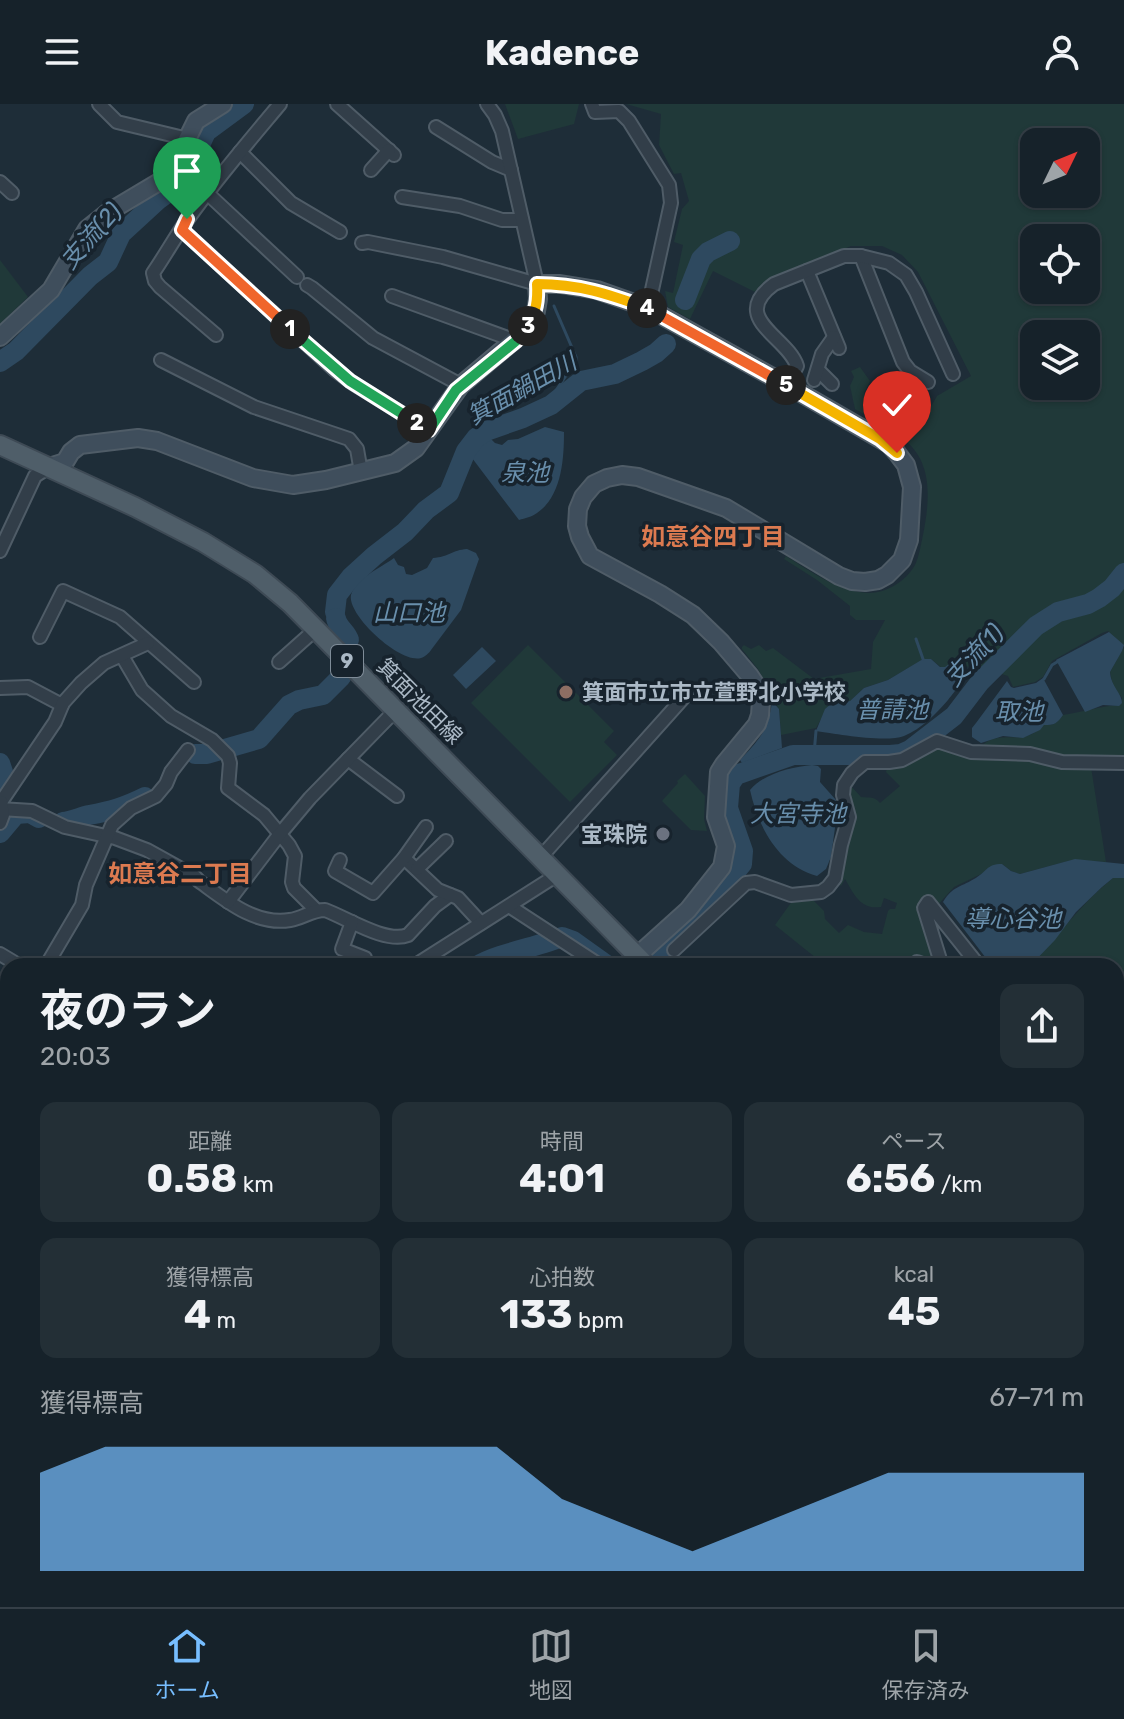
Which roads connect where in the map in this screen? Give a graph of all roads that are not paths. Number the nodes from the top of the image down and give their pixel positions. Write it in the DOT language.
graph roads {
  1 [pos="99,104"];
  2 [pos="223,104"];
  3 [pos="280,104"];
  4 [pos="337,104"];
  5 [pos="487,104"];
  6 [pos="592,104"];
  7 [pos="436,127"];
  8 [pos="188,139"];
  9 [pos="240,152"];
  10 [pos="371,170"];
  11 [pos="511,170"];
  12 [pos="207,193"];
  13 [pos="402,197"];
  14 [pos="522,220"];
  15 [pos="182,230"];
  16 [pos="340,232"];
  17 [pos="362,243"];
  18 [pos="861,256"];
  19 [pos="807,271"];
  20 [pos="537,284"];
  21 [pos="392,296"];
  22 [pos="648,308"];
  23 [pos="216,335"];
  24 [pos="0,337"];
  25 [pos="516,341"];
  26 [pos="161,360"];
  27 [pos="953,374"];
  28 [pos="928,382"];
  29 [pos="832,384"];
  30 [pos="461,385"];
  31 [pos="787,385"];
  32 [pos="429,430"];
  33 [pos="0,445"];
  34 [pos="49,467"];
  35 [pos="361,472"];
  36 [pos="0,551"];
  37 [pos="316,629"];
  38 [pos="40,637"];
  39 [pos="148,643"];
  40 [pos="122,656"];
  41 [pos="279,662"];
  42 [pos="194,682"];
  43 [pos="0,688"];
  44 [pos="686,695"];
  45 [pos="62,705"];
  46 [pos="396,712"];
  47 [pos="188,750"];
  48 [pos="348,759"];
  49 [pos="1124,763"];
  50 [pos="397,796"];
  51 [pos="1,805"];
  52 [pos="0,823"];
  53 [pos="426,827"];
  54 [pos="106,835"];
  55 [pos="279,835"];
  56 [pos="446,841"];
  57 [pos="404,858"];
  58 [pos="540,858"];
  59 [pos="340,860"];
  60 [pos="417,869"];
  61 [pos="557,875"];
  62 [pos="450,895"];
  63 [pos="228,902"];
  64 [pos="509,906"];
  65 [pos="316,910"];
  66 [pos="695,917"];
  67 [pos="352,922"];
  68 [pos="481,923"];
  69 [pos="674,950"];
  70 [pos="51,958"];
  71 [pos="365,958"];
  72 [pos="426,958"];
  73 [pos="589,958"];
  74 [pos="639,958"];
  75 [pos="646,958"];
  76 [pos="940,958"];
  77 [pos="973,958"];
  1 -- 8 [label="street"];
  2 -- 8 [label="street"];
  3 -- 9 [label="street"];
  4 -- 10 [label="street"];
  5 -- 11 [label="street"];
  6 -- 22 [label="street"];
  7 -- 11 [label="street"];
  8 -- 24 [label="street"];
  9 -- 12 [label="street"];
  9 -- 16 [label="street"];
  11 -- 14 [label="street"];
  12 -- 15 [label="street"];
  12 -- 30 [label="street"];
  13 -- 14 [label="street"];
  14 -- 20 [label="street"];
  15 -- 23 [label="street"];
  15 -- 32 [label="street"];
  17 -- 20 [label="street"];
  18 -- 19 [label="street"];
  18 -- 27 [label="street"];
  18 -- 28 [label="street"];
  19 -- 29 [label="street"];
  19 -- 31 [label="street"];
  20 -- 22 [label="street"];
  20 -- 25 [label="street"];
  21 -- 25 [label="street"];
  22 -- 31 [label="street"];
  25 -- 30 [label="street"];
  26 -- 35 [label="street"];
  30 -- 32 [label="street"];
  31 -- 66 [label="street"];
  32 -- 35 [label="street"];
  33 -- 34 [label="main road, 箕面池田線 / 9"];
  34 -- 35 [label="street"];
  34 -- 36 [label="street"];
  34 -- 37 [label="main road, 箕面池田線 / 9"];
  37 -- 41 [label="street"];
  37 -- 46 [label="main road, 箕面池田線 / 9"];
  38 -- 39 [label="street"];
  39 -- 40 [label="street"];
  39 -- 42 [label="street"];
  40 -- 45 [label="street"];
  40 -- 55 [label="street"];
  43 -- 45 [label="street"];
  44 -- 58 [label="street"];
  45 -- 51 [label="street"];
  46 -- 48 [label="street"];
  46 -- 58 [label="main road, 箕面池田線 / 9"];
  47 -- 54 [label="street"];
  48 -- 50 [label="street"];
  48 -- 55 [label="street"];
  49 -- 66 [label="street"];
  51 -- 52 [label="street"];
  51 -- 54 [label="street"];
  53 -- 57 [label="street"];
  54 -- 63 [label="street"];
  54 -- 70 [label="street"];
  55 -- 63 [label="street"];
  55 -- 65 [label="street"];
  56 -- 60 [label="street"];
  57 -- 59 [label="street"];
  57 -- 60 [label="street"];
  58 -- 61 [label="main road, 箕面池田線 / 9"];
  60 -- 62 [label="street"];
  61 -- 64 [label="street"];
  61 -- 74 [label="main road, 箕面池田線 / 9"];
  62 -- 67 [label="street"];
  62 -- 68 [label="street"];
  63 -- 65 [label="street"];
  64 -- 68 [label="street"];
  64 -- 73 [label="street"];
  65 -- 67 [label="street"];
  66 -- 69 [label="street"];
  66 -- 75 [label="street"];
  67 -- 71 [label="street"];
  68 -- 72 [label="street"];
  76 -- 77 [label="street"];
}
